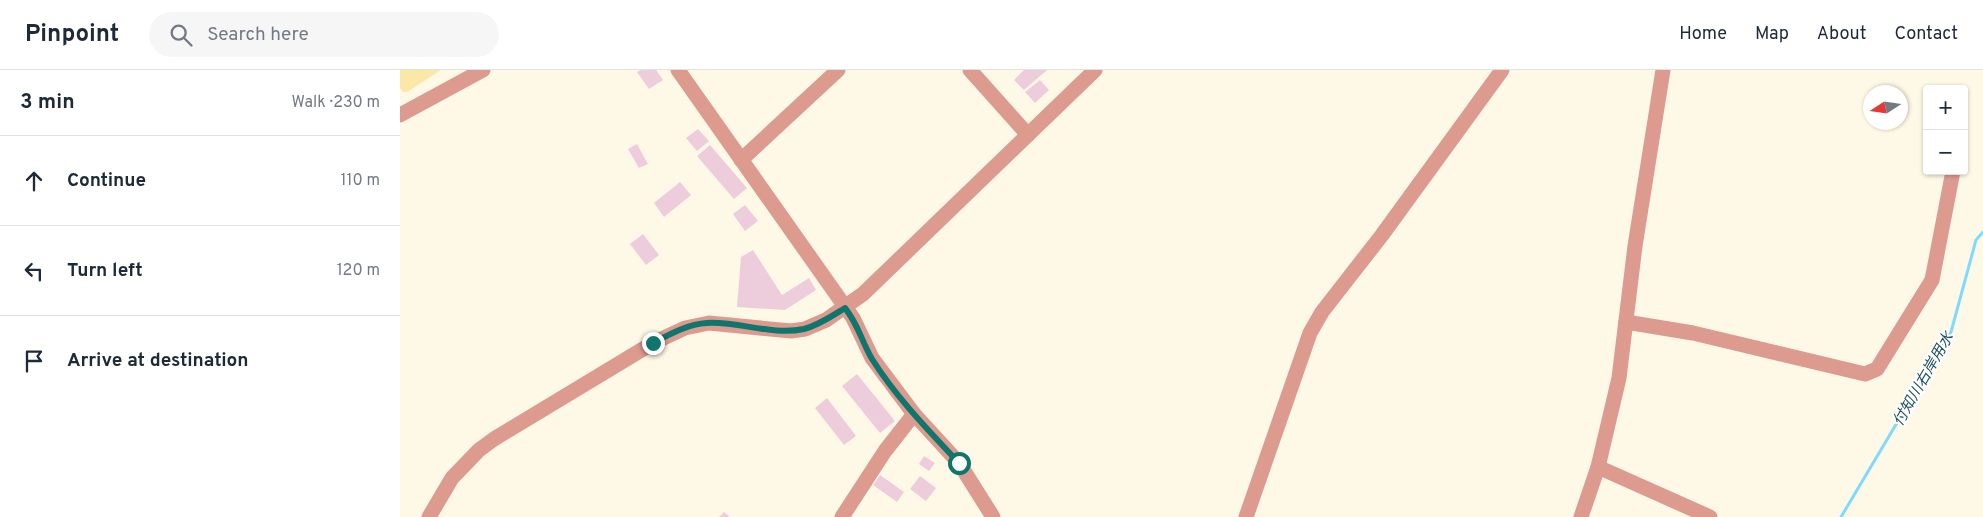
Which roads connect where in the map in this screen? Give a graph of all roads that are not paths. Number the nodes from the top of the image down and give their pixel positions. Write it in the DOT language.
graph roads {
  1 [pos="483,70"];
  2 [pos="678,70"];
  3 [pos="838,70"];
  4 [pos="970,70"];
  5 [pos="1095,70"];
  6 [pos="1663,70"];
  7 [pos="1497,72"];
  8 [pos="400,114"];
  9 [pos="1028,135"];
  10 [pos="742,160"];
  11 [pos="1952,175"];
  12 [pos="845,308"];
  13 [pos="1626,322"];
  14 [pos="914,414"];
  15 [pos="1598,468"];
  16 [pos="429,517"];
  17 [pos="842,517"];
  18 [pos="993,517"];
  19 [pos="1246,517"];
  20 [pos="1581,517"];
  21 [pos="1710,517"];
  1 -- 8 [label="street"];
  2 -- 10 [label="street"];
  3 -- 10 [label="street"];
  4 -- 9 [label="street"];
  5 -- 9 [label="street"];
  6 -- 13 [label="street"];
  7 -- 19 [label="street"];
  9 -- 12 [label="street"];
  10 -- 12 [label="street"];
  11 -- 13 [label="street"];
  12 -- 14 [label="street"];
  12 -- 16 [label="street"];
  13 -- 15 [label="street"];
  14 -- 17 [label="street"];
  14 -- 18 [label="street"];
  15 -- 20 [label="street"];
  15 -- 21 [label="street"];
}
